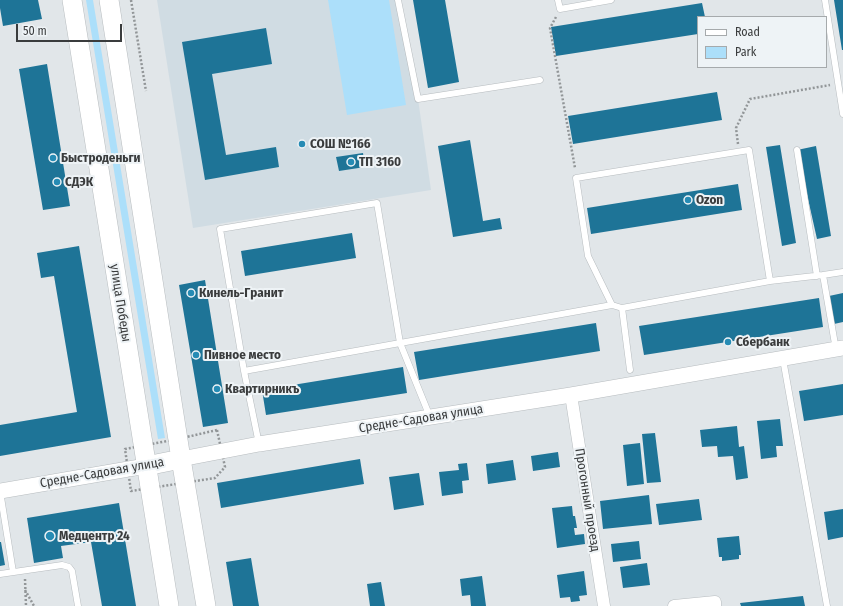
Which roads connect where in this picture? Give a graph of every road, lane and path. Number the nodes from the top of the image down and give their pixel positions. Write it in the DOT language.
graph roads {
  1 [pos="72,0"];
  2 [pos="109,0"];
  3 [pos="131,0"];
  4 [pos="398,0"];
  5 [pos="558,0"];
  6 [pos="610,0"];
  7 [pos="826,0"];
  8 [pos="560,9"];
  9 [pos="540,80"];
  10 [pos="838,83"];
  11 [pos="146,91"];
  12 [pos="843,114"];
  13 [pos="797,150"];
  14 [pos="739,152"];
  15 [pos="576,178"];
  16 [pos="843,272"];
  17 [pos="820,275"];
  18 [pos="770,281"];
  19 [pos="612,305"];
  20 [pos="622,308"];
  21 [pos="400,343"];
  22 [pos="840,349"];
  23 [pos="783,359"];
  24 [pos="630,370"];
  25 [pos="244,371"];
  26 [pos="571,395"];
  27 [pos="430,417"];
  28 [pos="259,444"];
  29 [pos="181,459"];
  30 [pos="146,466"];
  31 [pos="0,491"];
  32 [pos="24,570"];
  33 [pos="13,572"];
  34 [pos="0,574"];
  35 [pos="25,589"];
  36 [pos="26,606"];
  37 [pos="34,606"];
  38 [pos="78,606"];
  39 [pos="169,606"];
  40 [pos="206,606"];
  41 [pos="604,606"];
  42 [pos="674,606"];
  43 [pos="715,606"];
  44 [pos="827,606"];
  1 -- 30 [label="main road, улица Победы"];
  2 -- 29 [label="main road"];
  3 -- 11 [label="path"];
  4 -- 9 [label="lane"];
  5 -- 8 [label="lane"];
  6 -- 8 [label="lane"];
  7 -- 10 [label="lane"];
  8 -- 15 [label="path"];
  10 -- 12 [label="lane"];
  10 -- 14 [label="path"];
  13 -- 17 [label="lane"];
  14 -- 15 [label="lane"];
  14 -- 18 [label="lane"];
  15 -- 19 [label="lane"];
  16 -- 17 [label="lane"];
  17 -- 18 [label="lane"];
  17 -- 22 [label="lane"];
  18 -- 20 [label="lane"];
  19 -- 20 [label="lane"];
  19 -- 21 [label="lane"];
  20 -- 24 [label="lane"];
  21 -- 25 [label="lane"];
  21 -- 25 [label="lane"];
  21 -- 27 [label="lane"];
  22 -- 23 [label="street, Средне-Садовая улица"];
  23 -- 26 [label="street, Средне-Садовая улица"];
  23 -- 44 [label="lane"];
  25 -- 28 [label="lane"];
  26 -- 27 [label="street, Средне-Садовая улица"];
  26 -- 41 [label="street, Прогонный проезд"];
  27 -- 28 [label="street, Средне-Садовая улица"];
  28 -- 29 [label="street, Средне-Садовая улица"];
  29 -- 30 [label="main road, Средне-Садовая улица"];
  29 -- 40 [label="main road"];
  30 -- 31 [label="street, Средне-Садовая улица"];
  30 -- 39 [label="main road, улица Победы"];
  31 -- 33 [label="lane"];
  32 -- 33 [label="lane"];
  32 -- 35 [label="path"];
  32 -- 38 [label="lane"];
  33 -- 34 [label="lane"];
  35 -- 36 [label="path"];
  35 -- 37 [label="path"];
  42 -- 43 [label="street"];
}
